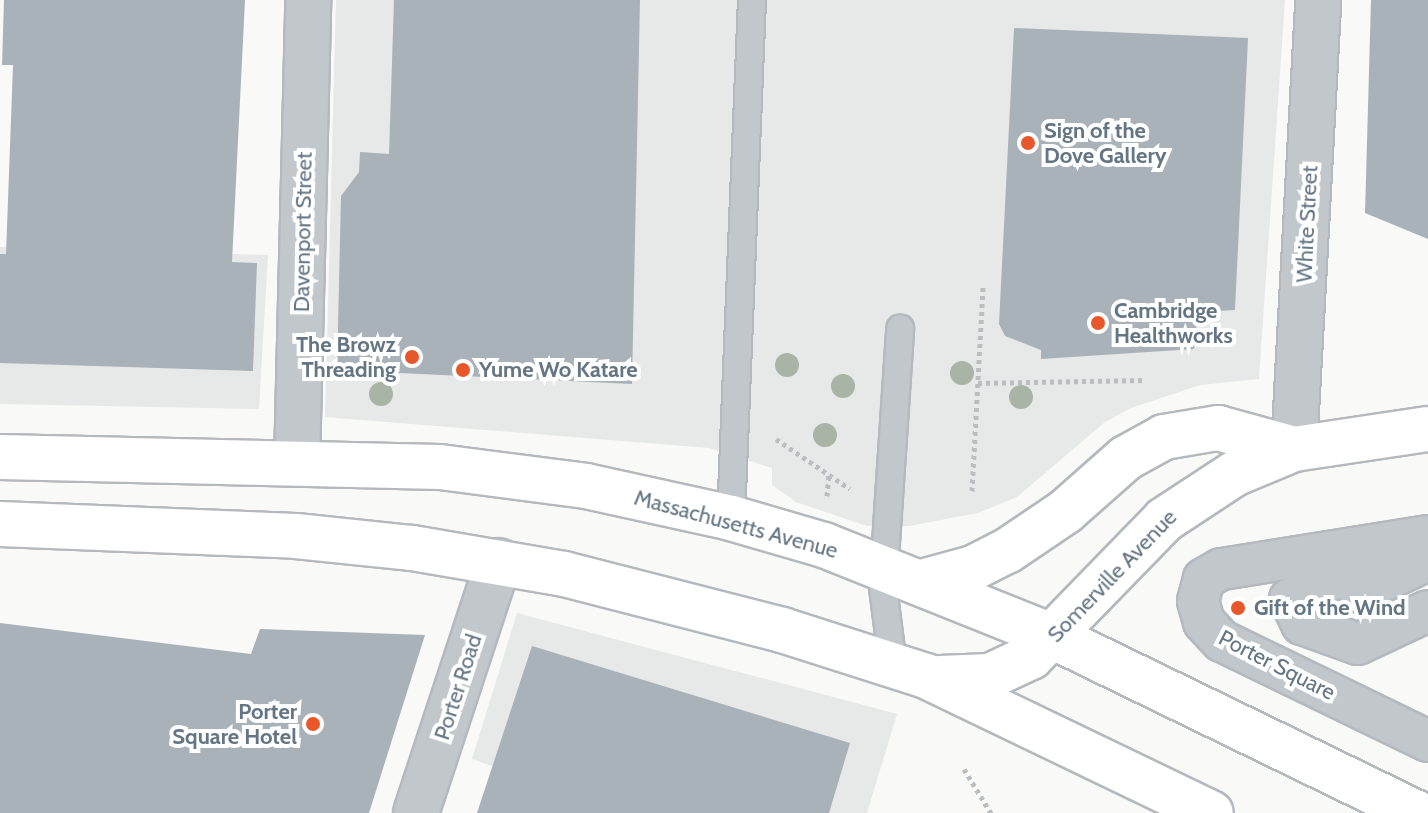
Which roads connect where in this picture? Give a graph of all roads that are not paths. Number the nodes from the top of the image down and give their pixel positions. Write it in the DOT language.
graph roads {
  1 [pos="308,0"];
  2 [pos="752,0"];
  3 [pos="1318,0"];
  4 [pos="900,329"];
  5 [pos="1428,429"];
  6 [pos="1294,449"];
  7 [pos="0,457"];
  8 [pos="297,463"];
  9 [pos="731,518"];
  10 [pos="0,524"];
  11 [pos="1428,536"];
  12 [pos="1428,560"];
  13 [pos="499,561"];
  14 [pos="903,575"];
  15 [pos="1428,611"];
  16 [pos="1054,637"];
  17 [pos="909,671"];
  18 [pos="1428,741"];
  19 [pos="416,813"];
  20 [pos="1211,813"];
  21 [pos="1417,813"];
  1 -- 8 [label="street, Davenport Street"];
  2 -- 9 [label="lane"];
  3 -- 6 [label="street, White Street"];
  4 -- 14 [label="lane"];
  5 -- 6 [label="main road, Somerville Avenue"];
  6 -- 14 [label="main road, Somerville Avenue"];
  6 -- 16 [label="main road, Somerville Avenue"];
  7 -- 8 [label="main road, Massachusetts Avenue"];
  8 -- 9 [label="main road, Massachusetts Avenue"];
  9 -- 14 [label="main road, Massachusetts Avenue"];
  10 -- 13 [label="main road"];
  11 -- 18 [label="street, Porter Square"];
  12 -- 15 [label="street"];
  13 -- 17 [label="main road"];
  13 -- 19 [label="street, Porter Road"];
  14 -- 16 [label="main road, Massachusetts Avenue"];
  14 -- 17 [label="lane"];
  16 -- 17 [label="main road, Somerville Avenue"];
  16 -- 21 [label="main road, Massachusetts Avenue"];
  17 -- 20 [label="main road"];
}
